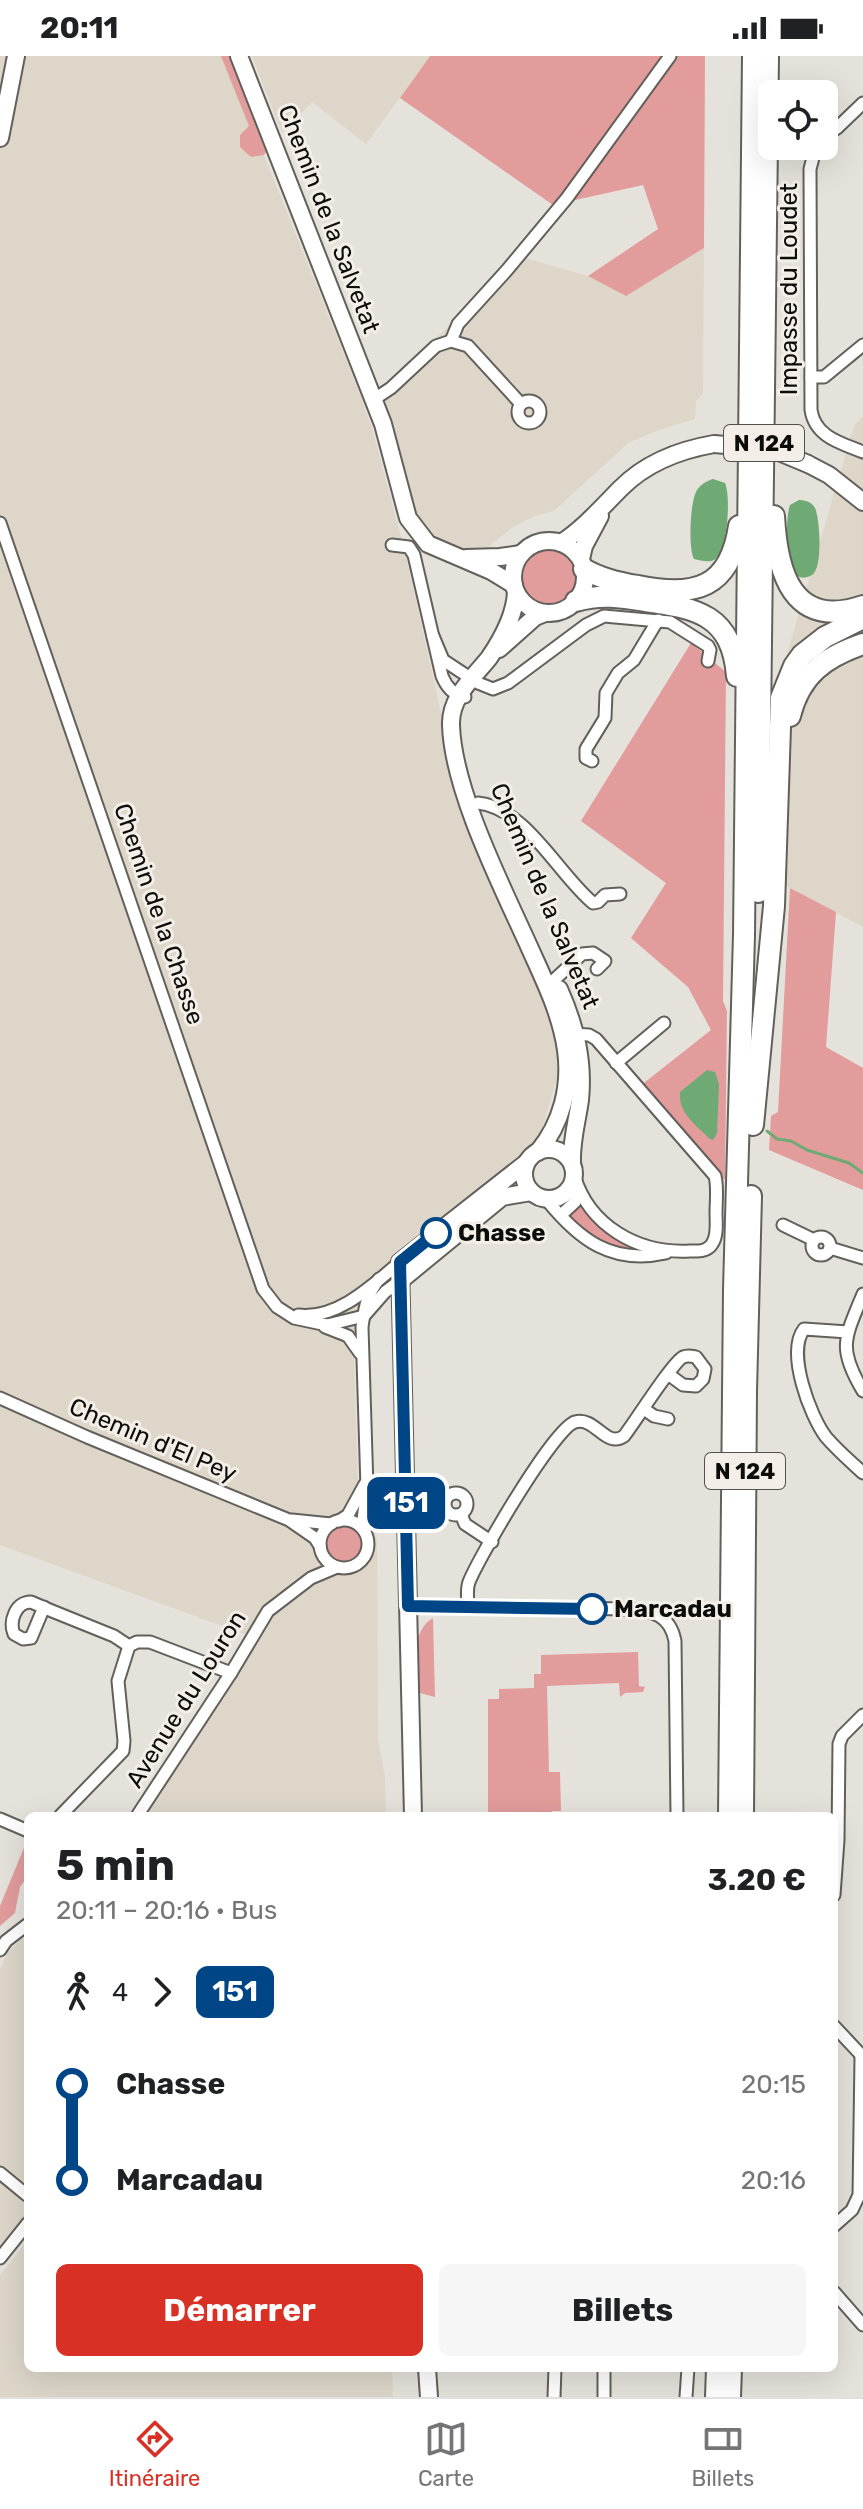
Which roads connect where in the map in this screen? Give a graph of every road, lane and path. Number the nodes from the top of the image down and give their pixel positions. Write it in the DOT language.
graph roads {
  1 [pos="16,56"];
  2 [pos="239,56"];
  3 [pos="670,56"];
  4 [pos="753,56"];
  5 [pos="768,56"];
  6 [pos="863,103"];
  7 [pos="838,127"];
  8 [pos="0,138"];
  9 [pos="811,160"];
  10 [pos="451,341"];
  11 [pos="863,345"];
  12 [pos="766,356"];
  13 [pos="811,377"];
  14 [pos="373,400"];
  15 [pos="521,404"];
  16 [pos="748,418"];
  17 [pos="863,452"];
  18 [pos="863,502"];
  19 [pos="607,504"];
  20 [pos="0,523"];
  21 [pos="561,543"];
  22 [pos="392,545"];
  23 [pos="521,554"];
  24 [pos="461,558"];
  25 [pos="583,564"];
  26 [pos="515,588"];
  27 [pos="576,601"];
  28 [pos="863,606"];
  29 [pos="545,613"];
  30 [pos="863,618"];
  31 [pos="658,620"];
  32 [pos="433,636"];
  33 [pos="863,644"];
  34 [pos="491,654"];
  35 [pos="708,661"];
  36 [pos="472,679"];
  37 [pos="462,696"];
  38 [pos="592,761"];
  39 [pos="780,762"];
  40 [pos="745,772"];
  41 [pos="478,803"];
  42 [pos="620,894"];
  43 [pos="605,961"];
  44 [pos="554,980"];
  45 [pos="664,1023"];
  46 [pos="570,1034"];
  47 [pos="573,1053"];
  48 [pos="616,1063"];
  49 [pos="753,1125"];
  50 [pos="532,1158"];
  51 [pos="575,1176"];
  52 [pos="539,1195"];
  53 [pos="561,1215"];
  54 [pos="783,1225"];
  55 [pos="671,1252"];
  56 [pos="863,1258"];
  57 [pos="400,1262"];
  58 [pos="379,1279"];
  59 [pos="401,1280"];
  60 [pos="863,1294"];
  61 [pos="331,1310"];
  62 [pos="286,1313"];
  63 [pos="364,1316"];
  64 [pos="350,1317"];
  65 [pos="321,1325"];
  66 [pos="848,1332"];
  67 [pos="363,1360"];
  68 [pos="668,1374"];
  69 [pos="863,1391"];
  70 [pos="0,1398"];
  71 [pos="644,1409"];
  72 [pos="668,1419"];
  73 [pos="863,1473"];
  74 [pos="366,1480"];
  75 [pos="461,1514"];
  76 [pos="289,1520"];
  77 [pos="335,1522"];
  78 [pos="365,1532"];
  79 [pos="492,1542"];
  80 [pos="320,1548"];
  81 [pos="337,1567"];
  82 [pos="311,1578"];
  83 [pos="408,1606"];
  84 [pos="44,1607"];
  85 [pos="468,1607"];
  86 [pos="129,1646"];
  87 [pos="231,1673"];
  88 [pos="863,1715"];
  89 [pos="64,1812"];
  90 [pos="140,1812"];
  91 [pos="413,1812"];
  92 [pos="677,1812"];
  93 [pos="729,1812"];
  94 [pos="743,1812"];
  95 [pos="0,1819"];
  96 [pos="24,1829"];
  97 [pos="838,1840"];
  98 [pos="24,1927"];
  99 [pos="0,1950"];
  100 [pos="838,2030"];
  101 [pos="862,2057"];
  102 [pos="0,2173"];
  103 [pos="24,2193"];
  104 [pos="838,2222"];
  105 [pos="24,2228"];
  106 [pos="0,2258"];
  107 [pos="838,2297"];
  108 [pos="863,2325"];
  109 [pos="425,2372"];
  110 [pos="426,2372"];
  111 [pos="555,2372"];
  112 [pos="604,2372"];
  113 [pos="688,2372"];
  114 [pos="717,2372"];
  115 [pos="731,2372"];
  116 [pos="422,2397"];
  117 [pos="429,2397"];
  118 [pos="554,2397"];
  119 [pos="604,2397"];
  120 [pos="686,2397"];
  121 [pos="716,2397"];
  122 [pos="730,2397"];
  1 -- 8 [label="street"];
  2 -- 14 [label="street, Chemin de la Salvetat"];
  3 -- 10 [label="street"];
  4 -- 16 [label="highway, N 124"];
  5 -- 12 [label="highway, N 124"];
  6 -- 7 [label="street"];
  9 -- 13 [label="street, Impasse du Loudet"];
  10 -- 14 [label="street"];
  10 -- 15 [label="street"];
  11 -- 13 [label="street"];
  12 -- 28 [label="highway"];
  12 -- 49 [label="highway, N 124"];
  13 -- 17 [label="street, Impasse du Loudet"];
  14 -- 24 [label="street, Chemin de la Salvetat"];
  16 -- 25 [label="highway"];
  16 -- 40 [label="highway, N 124"];
  18 -- 19 [label="street, bridge"];
  19 -- 21 [label="street"];
  19 -- 25 [label="street"];
  20 -- 62 [label="street, Chemin de la Chasse"];
  21 -- 23 [label="street"];
  21 -- 25 [label="street"];
  22 -- 32 [label="street"];
  23 -- 24 [label="street, Chemin de la Salvetat"];
  23 -- 26 [label="street"];
  24 -- 26 [label="street, Chemin de la Salvetat"];
  25 -- 27 [label="street"];
  26 -- 29 [label="street"];
  26 -- 34 [label="street, Chemin de la Salvetat"];
  27 -- 29 [label="street"];
  27 -- 40 [label="highway"];
  29 -- 34 [label="street, Chemin de la Salvetat"];
  30 -- 39 [label="highway"];
  31 -- 35 [label="street"];
  31 -- 36 [label="street"];
  31 -- 38 [label="street"];
  32 -- 36 [label="street"];
  32 -- 37 [label="street"];
  33 -- 39 [label="highway"];
  34 -- 36 [label="street, Chemin de la Salvetat"];
  36 -- 37 [label="street, Chemin de la Salvetat"];
  37 -- 41 [label="street, Chemin de la Salvetat"];
  37 -- 46 [label="street, Chemin de la Salvetat"];
  39 -- 49 [label="highway"];
  40 -- 93 [label="highway, N 124"];
  41 -- 42 [label="street"];
  41 -- 44 [label="street, Chemin de la Salvetat"];
  43 -- 44 [label="street"];
  44 -- 46 [label="street, Chemin de la Salvetat"];
  45 -- 48 [label="street"];
  46 -- 47 [label="street, Chemin de la Salvetat"];
  46 -- 48 [label="street"];
  47 -- 50 [label="street, Chemin de la Salvetat"];
  47 -- 51 [label="street, Chemin de la Salvetat"];
  48 -- 55 [label="street"];
  49 -- 94 [label="highway, N 124"];
  50 -- 51 [label="street"];
  50 -- 52 [label="street"];
  50 -- 57 [label="street"];
  51 -- 52 [label="street"];
  51 -- 53 [label="street"];
  51 -- 55 [label="street"];
  52 -- 53 [label="street"];
  52 -- 59 [label="street"];
  53 -- 55 [label="street"];
  54 -- 56 [label="street"];
  57 -- 58 [label="street"];
  57 -- 59 [label="street"];
  58 -- 61 [label="street"];
  58 -- 63 [label="street"];
  59 -- 63 [label="street"];
  59 -- 83 [label="street"];
  60 -- 66 [label="street"];
  61 -- 62 [label="street"];
  61 -- 64 [label="street"];
  62 -- 65 [label="street"];
  63 -- 64 [label="street"];
  63 -- 67 [label="street"];
  64 -- 65 [label="street"];
  65 -- 67 [label="street"];
  66 -- 69 [label="street"];
  66 -- 73 [label="street"];
  67 -- 74 [label="street"];
  68 -- 71 [label="street"];
  70 -- 76 [label="street, Chemin d'El Pey"];
  71 -- 72 [label="street"];
  71 -- 79 [label="street"];
  74 -- 77 [label="street"];
  74 -- 78 [label="street"];
  75 -- 79 [label="street"];
  76 -- 77 [label="street, Chemin d'El Pey"];
  76 -- 80 [label="street, Chemin d'El Pey"];
  77 -- 78 [label="street"];
  77 -- 80 [label="street"];
  78 -- 81 [label="street"];
  79 -- 85 [label="street"];
  80 -- 81 [label="street"];
  80 -- 82 [label="street"];
  81 -- 82 [label="street, Avenue du Louron"];
  82 -- 87 [label="street, Avenue du Louron"];
  83 -- 85 [label="street"];
  83 -- 91 [label="street"];
  84 -- 86 [label="street"];
  85 -- 92 [label="street"];
  86 -- 87 [label="street"];
  86 -- 89 [label="street"];
  87 -- 90 [label="street, Avenue du Louron"];
  88 -- 97 [label="street"];
  95 -- 96 [label="street"];
  98 -- 99 [label="street"];
  100 -- 101 [label="street"];
  101 -- 104 [label="street"];
  102 -- 103 [label="street"];
  105 -- 106 [label="street"];
  107 -- 108 [label="street"];
  109 -- 116 [label="street"];
  110 -- 117 [label="street"];
  111 -- 118 [label="street"];
  112 -- 119 [label="street"];
  113 -- 120 [label="street"];
  114 -- 121 [label="highway"];
  115 -- 122 [label="highway"];
}
